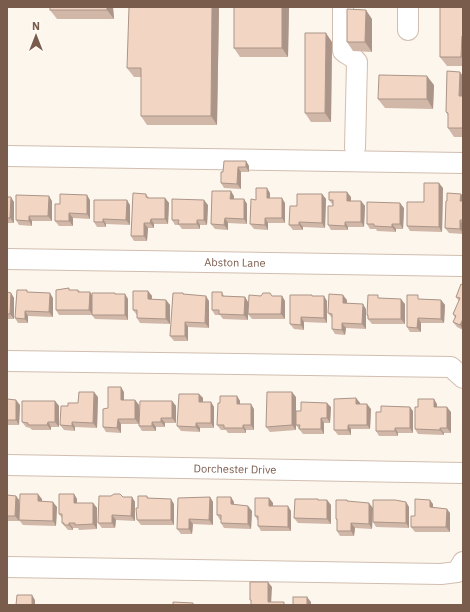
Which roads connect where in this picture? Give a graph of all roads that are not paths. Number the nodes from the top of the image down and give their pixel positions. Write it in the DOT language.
graph roads {
  1 [pos="343,7"];
  2 [pos="408,7"];
  3 [pos="408,30"];
  4 [pos="355,148"];
  5 [pos="7,156"];
  6 [pos="463,163"];
  7 [pos="7,260"];
  8 [pos="463,266"];
  9 [pos="7,361"];
  10 [pos="463,378"];
  11 [pos="7,465"];
  12 [pos="463,473"];
  13 [pos="463,562"];
  14 [pos="7,567"];
  1 -- 4 [label="street"];
  2 -- 3 [label="street"];
  5 -- 6 [label="street"];
  7 -- 8 [label="street, Abston Lane"];
  9 -- 10 [label="street"];
  11 -- 12 [label="street, Dorchester Drive"];
  13 -- 14 [label="street"];
}
